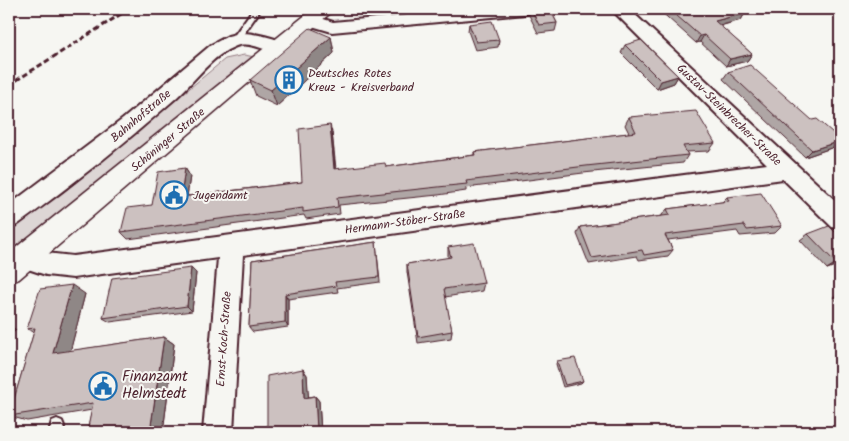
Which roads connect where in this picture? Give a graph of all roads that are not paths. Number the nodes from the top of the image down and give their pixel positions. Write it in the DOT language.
graph roads {
  1 [pos="257,9"];
  2 [pos="525,9"];
  3 [pos="619,9"];
  4 [pos="318,14"];
  5 [pos="235,40"];
  6 [pos="278,48"];
  7 [pos="787,170"];
  8 [pos="9,218"];
  9 [pos="840,220"];
  10 [pos="231,246"];
  11 [pos="17,263"];
  12 [pos="218,432"];
  1 -- 5 [label="lane"];
  2 -- 4 [label="street"];
  3 -- 7 [label="street, Gustav-Steinbrecher-Straße"];
  4 -- 6 [label="main road, Schöninger Straße"];
  5 -- 6 [label="street"];
  5 -- 8 [label="street, Bahnhofstraße"];
  6 -- 11 [label="main road, Schöninger Straße"];
  7 -- 9 [label="street, Gustav-Steinbrecher-Straße"];
  7 -- 10 [label="street, Hermann-Stöber-Straße"];
  10 -- 11 [label="street, Hermann-Stöber-Straße"];
  10 -- 12 [label="street, Ernst-Koch-Straße"];
}
